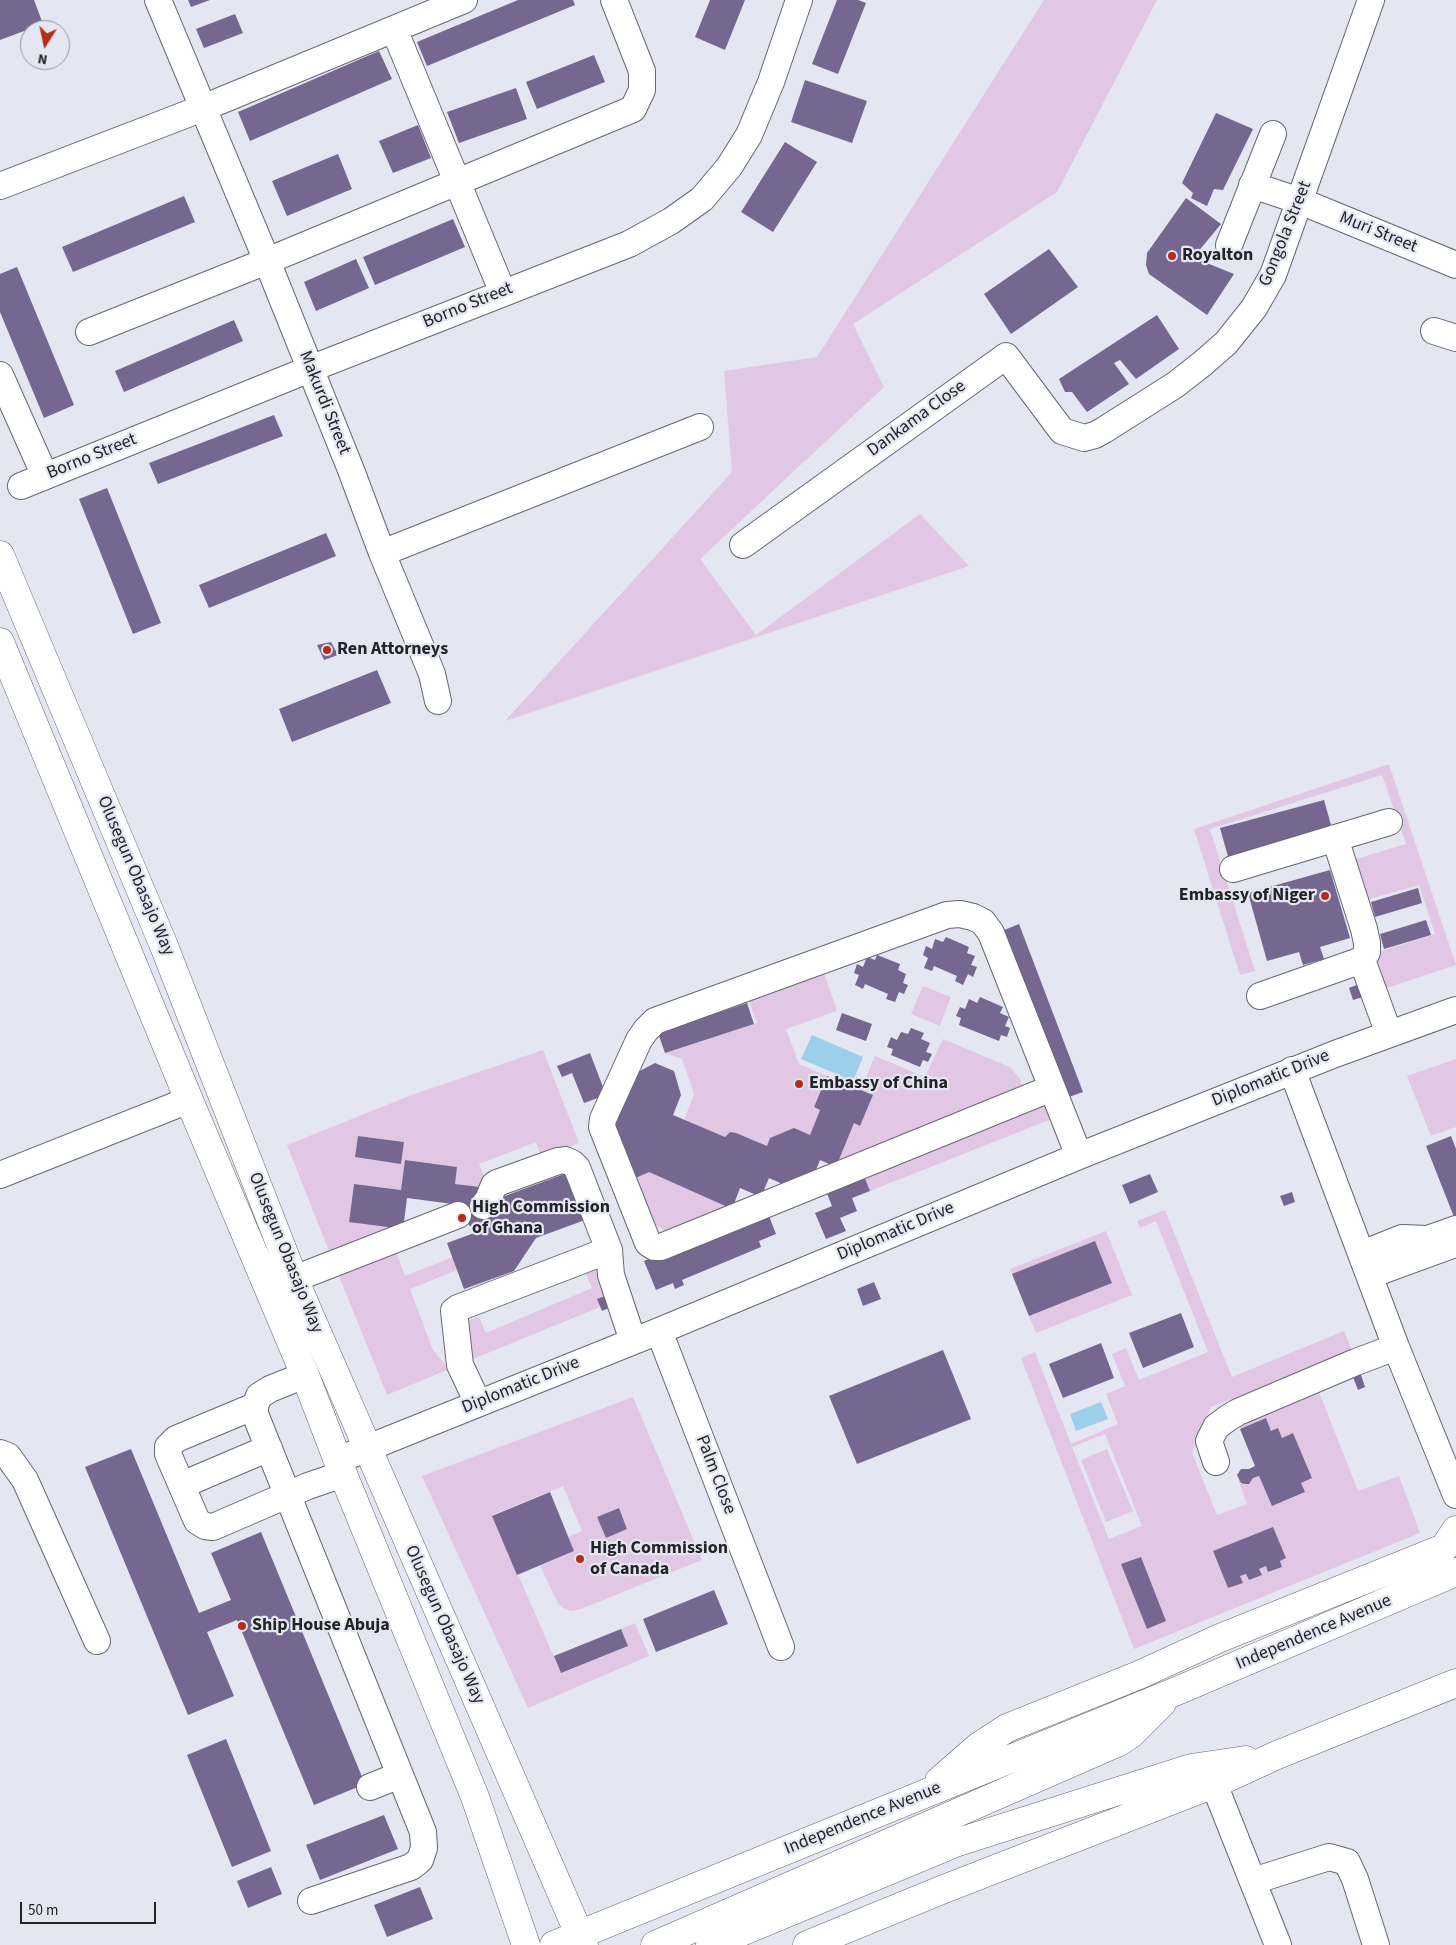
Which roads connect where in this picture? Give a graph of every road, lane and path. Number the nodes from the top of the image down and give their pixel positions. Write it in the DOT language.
graph roads {
  1 [pos="158,0"];
  2 [pos="464,0"];
  3 [pos="614,0"];
  4 [pos="799,0"];
  5 [pos="1371,0"];
  6 [pos="394,29"];
  7 [pos="204,108"];
  8 [pos="1272,134"];
  9 [pos="457,182"];
  10 [pos="1252,185"];
  11 [pos="0,186"];
  12 [pos="1300,201"];
  13 [pos="1229,245"];
  14 [pos="266,261"];
  15 [pos="1456,265"];
  16 [pos="503,292"];
  17 [pos="89,332"];
  18 [pos="310,369"];
  19 [pos="0,375"];
  20 [pos="700,427"];
  21 [pos="1072,436"];
  22 [pos="45,476"];
  23 [pos="20,486"];
  24 [pos="743,544"];
  25 [pos="382,553"];
  26 [pos="0,554"];
  27 [pos="0,642"];
  28 [pos="438,701"];
  29 [pos="1389,822"];
  30 [pos="1335,838"];
  31 [pos="1233,869"];
  32 [pos="1362,960"];
  33 [pos="1260,996"];
  34 [pos="1456,1010"];
  35 [pos="1389,1034"];
  36 [pos="1292,1070"];
  37 [pos="1052,1088"];
  38 [pos="188,1100"];
  39 [pos="1079,1156"];
  40 [pos="0,1175"];
  41 [pos="482,1206"];
  42 [pos="267,1211"];
  43 [pos="458,1215"];
  44 [pos="239,1220"];
  45 [pos="1456,1229"];
  46 [pos="1456,1244"];
  47 [pos="609,1250"];
  48 [pos="1366,1264"];
  49 [pos="294,1279"];
  50 [pos="658,1331"];
  51 [pos="633,1341"];
  52 [pos="1396,1347"];
  53 [pos="305,1375"];
  54 [pos="478,1403"];
  55 [pos="255,1406"];
  56 [pos="268,1448"];
  57 [pos="367,1449"];
  58 [pos="0,1453"];
  59 [pos="1216,1462"];
  60 [pos="341,1467"];
  61 [pos="182,1485"];
  62 [pos="288,1495"];
  63 [pos="1456,1495"];
  64 [pos="1456,1530"];
  65 [pos="1456,1572"];
  66 [pos="97,1641"];
  67 [pos="782,1647"];
  68 [pos="1456,1683"];
  69 [pos="1172,1693"];
  70 [pos="1277,1755"];
  71 [pos="400,1775"];
  72 [pos="512,1782"];
  73 [pos="1214,1784"];
  74 [pos="370,1787"];
  75 [pos="923,1796"];
  76 [pos="475,1797"];
  77 [pos="1253,1881"];
  78 [pos="311,1901"];
  79 [pos="581,1939"];
  80 [pos="526,1945"];
  81 [pos="554,1945"];
  82 [pos="655,1945"];
  83 [pos="710,1945"];
  84 [pos="807,1945"];
  85 [pos="1278,1945"];
  86 [pos="1376,1945"];
  1 -- 7 [label="street, Makurdi Street"];
  2 -- 6 [label="street"];
  3 -- 9 [label="street"];
  4 -- 16 [label="street, Borno Street"];
  5 -- 12 [label="street, Gongola Street"];
  6 -- 7 [label="street"];
  6 -- 9 [label="street"];
  7 -- 11 [label="street"];
  7 -- 14 [label="street, Makurdi Street"];
  8 -- 10 [label="street"];
  9 -- 14 [label="street"];
  9 -- 16 [label="street"];
  10 -- 12 [label="street, Muri Street"];
  10 -- 13 [label="street"];
  12 -- 15 [label="street, Muri Street"];
  12 -- 21 [label="street, Gongola Street"];
  14 -- 17 [label="street"];
  14 -- 18 [label="street, Makurdi Street"];
  16 -- 18 [label="street, Borno Street"];
  18 -- 22 [label="street, Borno Street"];
  18 -- 25 [label="street, Makurdi Street"];
  19 -- 22 [label="street"];
  20 -- 25 [label="street"];
  21 -- 24 [label="street, Dankama Close"];
  22 -- 23 [label="street, Borno Street"];
  25 -- 28 [label="street, Makurdi Street"];
  26 -- 42 [label="main road, Olusegun Obasajo Way"];
  27 -- 38 [label="main road, Olusegun Obasajo Way"];
  29 -- 30 [label="street"];
  30 -- 31 [label="street"];
  30 -- 32 [label="street"];
  32 -- 33 [label="street"];
  32 -- 35 [label="street"];
  34 -- 35 [label="street, Diplomatic Drive"];
  35 -- 36 [label="street, Diplomatic Drive"];
  36 -- 39 [label="street, Diplomatic Drive"];
  36 -- 48 [label="street"];
  37 -- 37 [label="street"];
  37 -- 39 [label="street"];
  38 -- 40 [label="street"];
  38 -- 44 [label="main road, Olusegun Obasajo Way"];
  39 -- 50 [label="street, Diplomatic Drive"];
  41 -- 47 [label="street"];
  42 -- 44 [label="main road"];
  42 -- 49 [label="main road, Olusegun Obasajo Way"];
  43 -- 49 [label="street"];
  44 -- 53 [label="main road, Olusegun Obasajo Way"];
  45 -- 48 [label="street"];
  46 -- 48 [label="street"];
  47 -- 51 [label="street"];
  47 -- 54 [label="street"];
  48 -- 52 [label="street"];
  49 -- 57 [label="main road, Olusegun Obasajo Way"];
  50 -- 51 [label="street, Diplomatic Drive"];
  50 -- 67 [label="street, Palm Close"];
  51 -- 54 [label="street, Diplomatic Drive"];
  52 -- 59 [label="street"];
  52 -- 63 [label="street"];
  53 -- 55 [label="street"];
  53 -- 60 [label="main road, Olusegun Obasajo Way"];
  54 -- 57 [label="street, Diplomatic Drive"];
  55 -- 56 [label="street"];
  55 -- 61 [label="street, Diplomatic Drive"];
  56 -- 61 [label="street"];
  56 -- 62 [label="street"];
  57 -- 60 [label="street, Diplomatic Drive"];
  57 -- 72 [label="main road, Olusegun Obasajo Way"];
  58 -- 66 [label="street"];
  60 -- 62 [label="street, Diplomatic Drive"];
  60 -- 76 [label="main road, Olusegun Obasajo Way"];
  61 -- 62 [label="street, Diplomatic Drive"];
  62 -- 71 [label="street"];
  64 -- 75 [label="main road"];
  65 -- 69 [label="main road, Independence Avenue"];
  68 -- 70 [label="main road"];
  69 -- 75 [label="main road, Independence Avenue"];
  69 -- 82 [label="main road, Independence Avenue"];
  70 -- 73 [label="main road"];
  70 -- 83 [label="main road"];
  71 -- 74 [label="street"];
  71 -- 78 [label="street"];
  72 -- 76 [label="main road"];
  72 -- 79 [label="main road, Olusegun Obasajo Way"];
  73 -- 77 [label="street"];
  73 -- 84 [label="main road"];
  75 -- 79 [label="main road, Independence Avenue"];
  76 -- 80 [label="main road, Olusegun Obasajo Way"];
  77 -- 85 [label="street"];
  77 -- 86 [label="street"];
  79 -- 81 [label="main road, Independence Avenue"];
}
